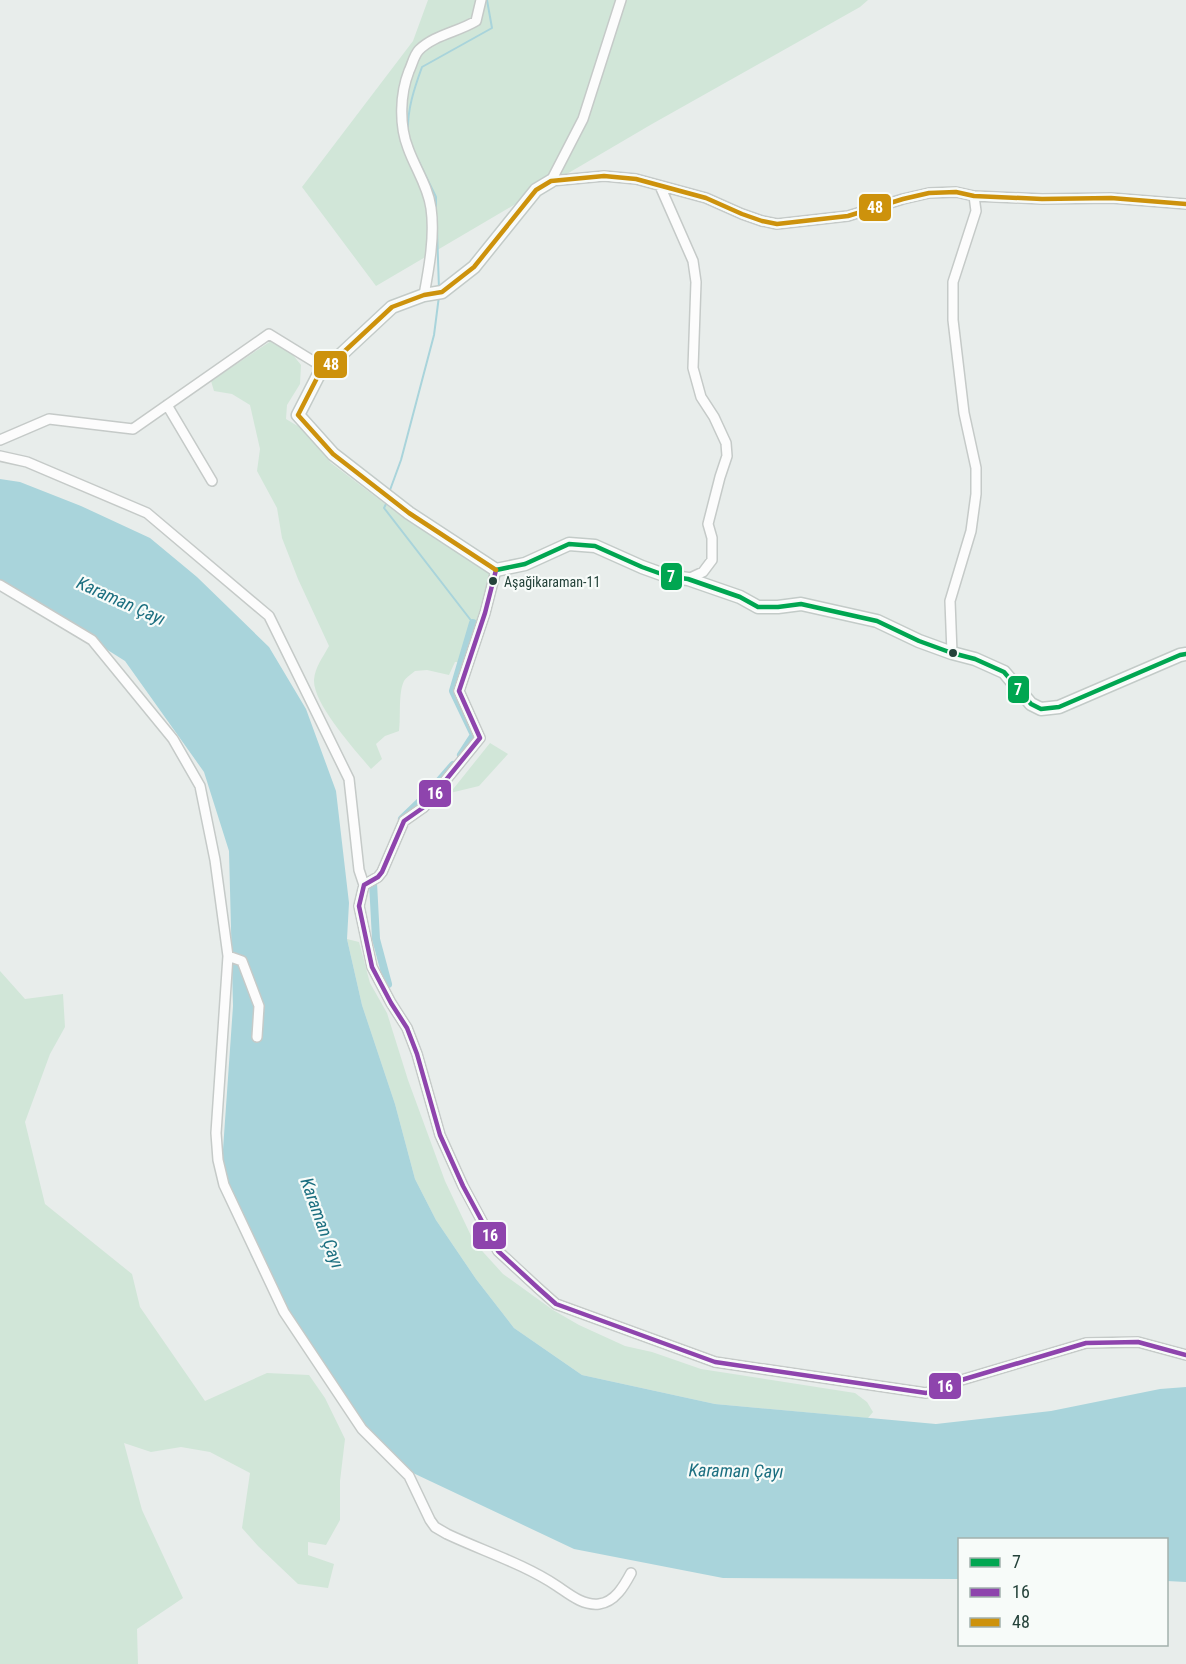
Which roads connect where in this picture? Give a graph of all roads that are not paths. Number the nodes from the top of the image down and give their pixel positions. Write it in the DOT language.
graph roads {
  1 [pos="481,0"];
  2 [pos="621,0"];
  3 [pos="550,181"];
  4 [pos="660,186"];
  5 [pos="974,196"];
  6 [pos="1186,204"];
  7 [pos="424,295"];
  8 [pos="326,369"];
  9 [pos="167,405"];
  10 [pos="0,440"];
  11 [pos="0,456"];
  12 [pos="212,481"];
  13 [pos="496,570"];
  14 [pos="688,579"];
  15 [pos="0,585"];
  16 [pos="952,653"];
  17 [pos="1186,654"];
  18 [pos="364,885"];
  19 [pos="228,956"];
  20 [pos="257,1037"];
  21 [pos="1186,1355"];
  22 [pos="631,1573"];
  1 -- 7 [label="street"];
  2 -- 3 [label="street"];
  3 -- 4 [label="street"];
  3 -- 7 [label="street"];
  4 -- 5 [label="street"];
  4 -- 14 [label="street"];
  5 -- 6 [label="street"];
  5 -- 16 [label="street"];
  7 -- 8 [label="street"];
  8 -- 9 [label="street"];
  8 -- 13 [label="street"];
  9 -- 10 [label="street"];
  9 -- 12 [label="street"];
  11 -- 18 [label="street"];
  13 -- 14 [label="street"];
  13 -- 18 [label="street"];
  14 -- 16 [label="street"];
  15 -- 19 [label="street"];
  16 -- 17 [label="street"];
  18 -- 21 [label="street"];
  19 -- 20 [label="street"];
  19 -- 22 [label="street"];
}
